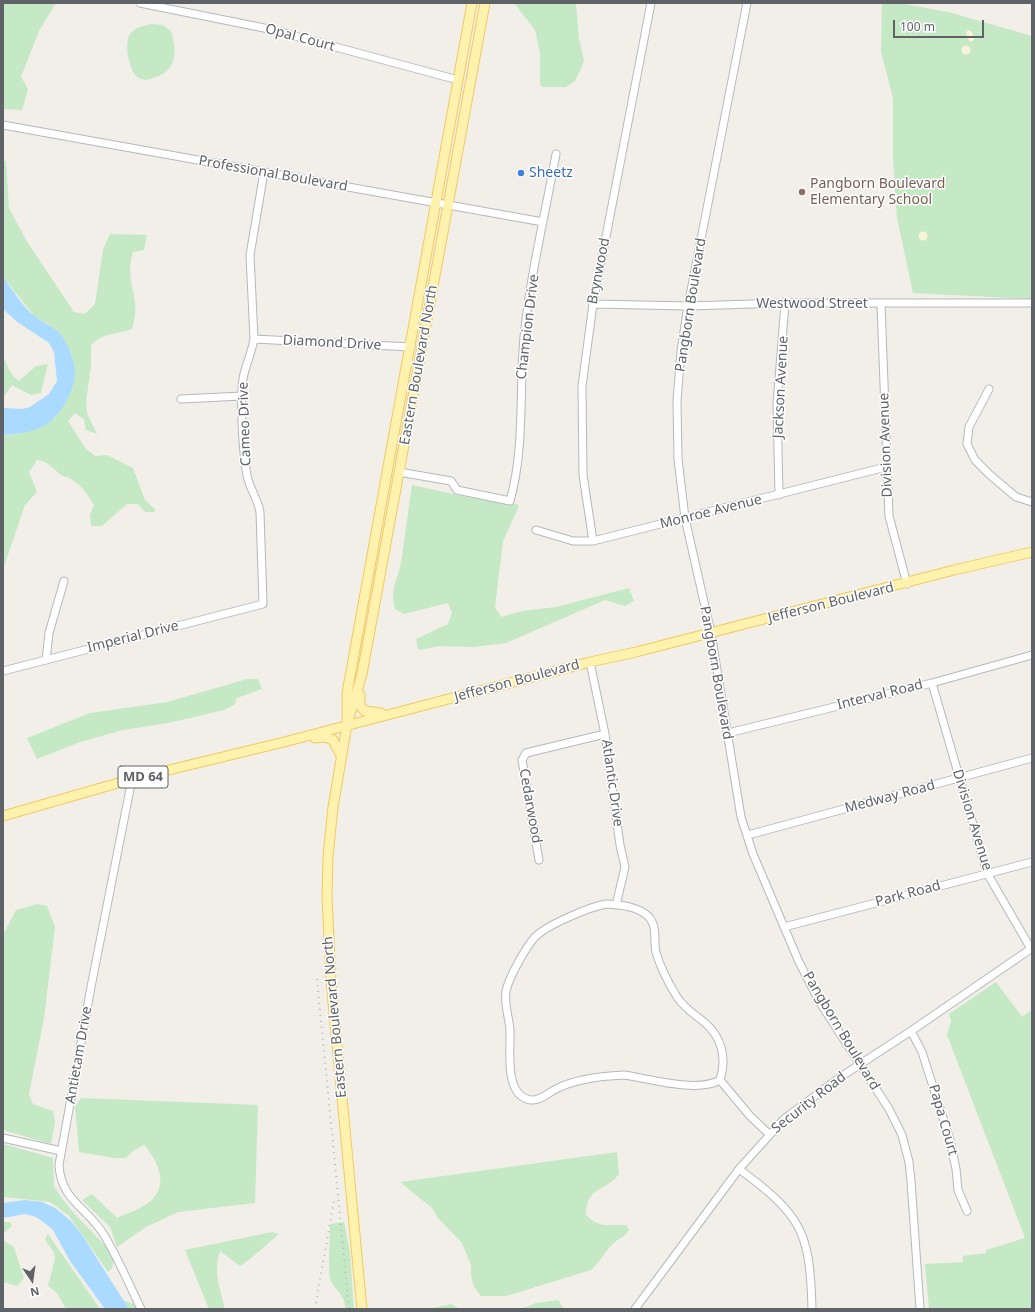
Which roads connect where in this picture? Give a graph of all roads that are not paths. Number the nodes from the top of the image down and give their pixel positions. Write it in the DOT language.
graph roads {
  1 [pos="140,3"];
  2 [pos="472,3"];
  3 [pos="651,3"];
  4 [pos="747,3"];
  5 [pos="484,5"];
  6 [pos="458,80"];
  7 [pos="3,125"];
  8 [pos="459,147"];
  9 [pos="556,154"];
  10 [pos="264,172"];
  11 [pos="436,204"];
  12 [pos="448,206"];
  13 [pos="543,222"];
  14 [pos="785,303"];
  15 [pos="1032,303"];
  16 [pos="593,304"];
  17 [pos="881,304"];
  18 [pos="688,306"];
  19 [pos="254,338"];
  20 [pos="411,347"];
  21 [pos="990,389"];
  22 [pos="242,396"];
  23 [pos="181,399"];
  24 [pos="399,410"];
  25 [pos="408,421"];
  26 [pos="886,467"];
  27 [pos="399,472"];
  28 [pos="779,495"];
  29 [pos="1032,502"];
  30 [pos="685,518"];
  31 [pos="536,530"];
  32 [pos="593,541"];
  33 [pos="1032,552"];
  34 [pos="64,581"];
  35 [pos="907,584"];
  36 [pos="264,604"];
  37 [pos="711,633"];
  38 [pos="1032,655"];
  39 [pos="46,660"];
  40 [pos="590,662"];
  41 [pos="3,671"];
  42 [pos="362,674"];
  43 [pos="932,683"];
  44 [pos="399,712"];
  45 [pos="347,725"];
  46 [pos="728,733"];
  47 [pos="605,734"];
  48 [pos="284,742"];
  49 [pos="341,756"];
  50 [pos="1032,758"];
  51 [pos="959,778"];
  52 [pos="132,779"];
  53 [pos="3,816"];
  54 [pos="748,835"];
  55 [pos="539,860"];
  56 [pos="1032,862"];
  57 [pos="987,873"];
  58 [pos="616,905"];
  59 [pos="784,927"];
  60 [pos="1032,948"];
  61 [pos="911,1031"];
  62 [pos="860,1064"];
  63 [pos="720,1080"];
  64 [pos="769,1134"];
  65 [pos="3,1138"];
  66 [pos="61,1151"];
  67 [pos="739,1169"];
  68 [pos="967,1211"];
  69 [pos="141,1309"];
  70 [pos="362,1309"];
  71 [pos="635,1309"];
  72 [pos="812,1309"];
  73 [pos="920,1309"];
  1 -- 6 [label="street, Opal Court"];
  2 -- 6 [label="main road, Eastern Boulevard North"];
  3 -- 16 [label="street, Brynwood"];
  4 -- 18 [label="street, Pangborn Boulevard"];
  5 -- 6 [label="main road"];
  5 -- 8 [label="main road, Eastern Boulevard North"];
  6 -- 8 [label="main road"];
  6 -- 11 [label="main road, Eastern Boulevard North"];
  7 -- 10 [label="street, Professional Boulevard"];
  8 -- 12 [label="main road, Eastern Boulevard North"];
  9 -- 13 [label="street, Champion Drive"];
  10 -- 11 [label="street, Professional Boulevard"];
  10 -- 19 [label="street, Cameo Drive"];
  11 -- 12 [label="street, Professional Boulevard"];
  11 -- 20 [label="main road, Eastern Boulevard North"];
  12 -- 13 [label="street, Professional Boulevard"];
  12 -- 25 [label="main road, Eastern Boulevard North"];
  13 -- 27 [label="street, Champion Drive"];
  14 -- 17 [label="street, Westwood Street"];
  14 -- 18 [label="street, Westwood Street"];
  14 -- 28 [label="street, Jackson Avenue"];
  15 -- 17 [label="street, Westwood Street"];
  16 -- 18 [label="street, Westwood Street"];
  16 -- 32 [label="street, Brynwood"];
  17 -- 26 [label="street, Division Avenue"];
  18 -- 30 [label="street, Pangborn Boulevard"];
  19 -- 20 [label="street, Diamond Drive"];
  19 -- 22 [label="street, Cameo Drive"];
  20 -- 24 [label="main road, Eastern Boulevard North"];
  20 -- 25 [label="main road"];
  21 -- 29 [label="street"];
  22 -- 23 [label="street"];
  22 -- 36 [label="street, Cameo Drive"];
  24 -- 27 [label="main road"];
  24 -- 45 [label="main road, Eastern Boulevard North"];
  25 -- 27 [label="main road, Eastern Boulevard North"];
  26 -- 28 [label="street, Monroe Avenue"];
  26 -- 35 [label="street, Division Avenue"];
  27 -- 42 [label="main road, Eastern Boulevard North"];
  28 -- 30 [label="street, Monroe Avenue"];
  30 -- 32 [label="street, Monroe Avenue"];
  30 -- 37 [label="street, Pangborn Boulevard"];
  31 -- 32 [label="street, Monroe Avenue"];
  33 -- 35 [label="main road, Jefferson Boulevard / MD 64"];
  34 -- 39 [label="street"];
  35 -- 37 [label="main road, Jefferson Boulevard / MD 64"];
  36 -- 39 [label="street, Imperial Drive"];
  37 -- 40 [label="main road, Jefferson Boulevard / MD 64"];
  37 -- 46 [label="street, Pangborn Boulevard"];
  38 -- 43 [label="street, Interval Road"];
  39 -- 41 [label="street, Imperial Drive"];
  40 -- 44 [label="main road, Jefferson Boulevard / MD 64"];
  40 -- 47 [label="street, Atlantic Drive"];
  42 -- 44 [label="main road"];
  42 -- 45 [label="main road, Eastern Boulevard North"];
  43 -- 46 [label="street, Interval Road"];
  43 -- 51 [label="street, Division Avenue"];
  44 -- 45 [label="main road, Jefferson Boulevard / MD 64"];
  45 -- 48 [label="main road, Jefferson Boulevard / MD 64"];
  45 -- 49 [label="main road, Eastern Boulevard North"];
  46 -- 54 [label="street, Pangborn Boulevard"];
  47 -- 55 [label="street, Cedarwood"];
  47 -- 58 [label="street, Atlantic Drive"];
  48 -- 49 [label="main road"];
  48 -- 52 [label="main road, Jefferson Boulevard / MD 64"];
  49 -- 70 [label="main road, Eastern Boulevard North"];
  50 -- 51 [label="street, Medway Road"];
  51 -- 54 [label="street, Medway Road"];
  51 -- 57 [label="street, Division Avenue"];
  52 -- 53 [label="main road, Jefferson Boulevard / MD 64"];
  52 -- 66 [label="street, Antietam Drive"];
  54 -- 59 [label="street, Pangborn Boulevard"];
  56 -- 57 [label="street, Park Road"];
  57 -- 59 [label="street, Park Road"];
  57 -- 60 [label="street, Division Avenue"];
  58 -- 63 [label="street"];
  58 -- 63 [label="street"];
  59 -- 62 [label="street, Pangborn Boulevard"];
  60 -- 61 [label="street, Security Road"];
  61 -- 62 [label="street, Security Road"];
  61 -- 68 [label="street, Papa Court"];
  62 -- 64 [label="street, Security Road"];
  62 -- 73 [label="street, Pangborn Boulevard"];
  63 -- 64 [label="street"];
  64 -- 67 [label="street, Security Road"];
  65 -- 66 [label="street"];
  66 -- 69 [label="street, Antietam Drive"];
  67 -- 71 [label="street, Security Road"];
  67 -- 72 [label="street"];
}
